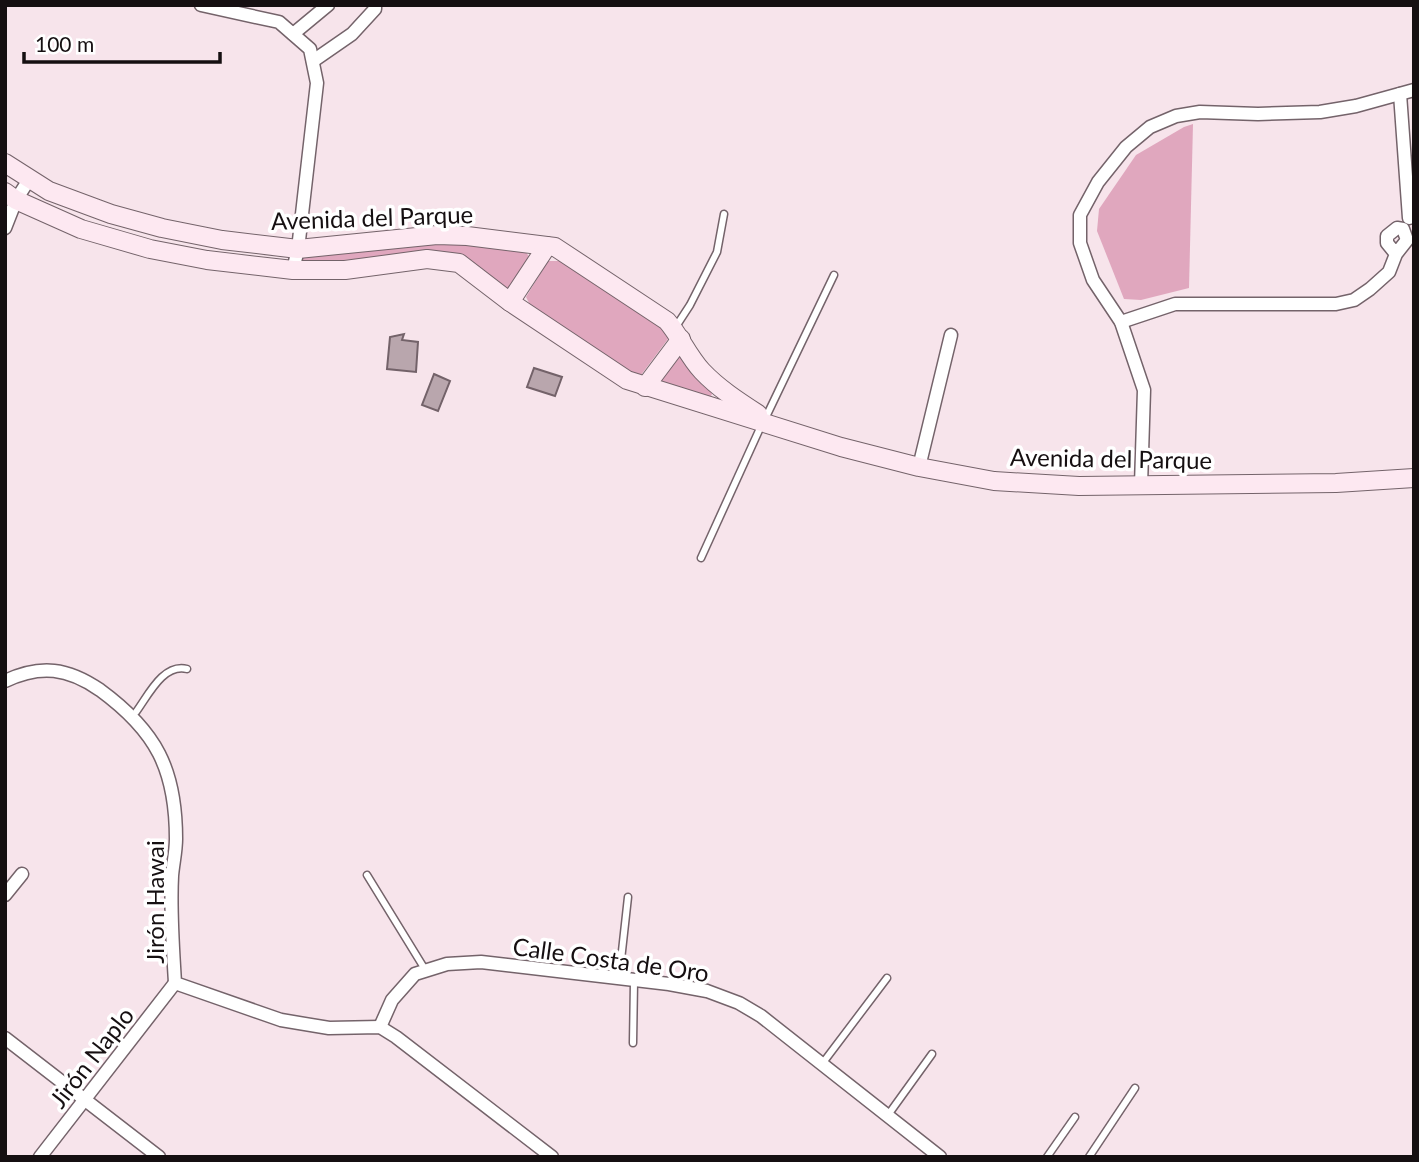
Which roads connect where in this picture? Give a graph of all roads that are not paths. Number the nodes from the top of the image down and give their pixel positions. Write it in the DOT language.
graph roads {
  1 [pos="201,5"];
  2 [pos="328,5"];
  3 [pos="375,5"];
  4 [pos="293,34"];
  5 [pos="313,61"];
  6 [pos="1414,90"];
  7 [pos="1400,94"];
  8 [pos="5,163"];
  9 [pos="30,178"];
  10 [pos="11,196"];
  11 [pos="724,214"];
  12 [pos="1409,218"];
  13 [pos="5,228"];
  14 [pos="1397,228"];
  15 [pos="547,246"];
  16 [pos="298,249"];
  17 [pos="293,270"];
  18 [pos="834,275"];
  19 [pos="510,302"];
  20 [pos="1121,322"];
  21 [pos="678,334"];
  22 [pos="951,335"];
  23 [pos="645,387"];
  24 [pos="767,422"];
  25 [pos="919,467"];
  26 [pos="1414,478"];
  27 [pos="1141,485"];
  28 [pos="701,558"];
  29 [pos="187,669"];
  30 [pos="5,681"];
  31 [pos="134,714"];
  32 [pos="22,874"];
  33 [pos="367,875"];
  34 [pos="5,895"];
  35 [pos="628,897"];
  36 [pos="426,971"];
  37 [pos="887,978"];
  38 [pos="619,980"];
  39 [pos="634,982"];
  40 [pos="175,983"];
  41 [pos="380,1027"];
  42 [pos="5,1038"];
  43 [pos="633,1043"];
  44 [pos="932,1054"];
  45 [pos="822,1064"];
  46 [pos="1135,1088"];
  47 [pos="85,1100"];
  48 [pos="888,1115"];
  49 [pos="1075,1118"];
  50 [pos="40,1157"];
  51 [pos="159,1157"];
  52 [pos="552,1157"];
  53 [pos="940,1157"];
  54 [pos="1047,1157"];
  55 [pos="1089,1157"];
  1 -- 4 [label="street"];
  2 -- 4 [label="street"];
  3 -- 5 [label="street"];
  4 -- 5 [label="street"];
  5 -- 16 [label="street"];
  6 -- 7 [label="street"];
  7 -- 12 [label="street"];
  7 -- 20 [label="street"];
  8 -- 9 [label="street, Avenida del Parque"];
  9 -- 10 [label="street"];
  9 -- 16 [label="street, Avenida del Parque"];
  10 -- 13 [label="street"];
  10 -- 17 [label="street, Avenida del Parque"];
  11 -- 21 [label="lane"];
  14 -- 20 [label="street"];
  15 -- 16 [label="street, Avenida del Parque"];
  15 -- 19 [label="street"];
  15 -- 21 [label="street, Avenida del Parque"];
  16 -- 17 [label="street"];
  17 -- 19 [label="street, Avenida del Parque"];
  18 -- 24 [label="lane"];
  19 -- 23 [label="street, Avenida del Parque"];
  20 -- 27 [label="street"];
  21 -- 23 [label="street"];
  21 -- 24 [label="street, Avenida del Parque"];
  22 -- 25 [label="street"];
  23 -- 24 [label="street, Avenida del Parque"];
  24 -- 25 [label="street, Avenida del Parque"];
  24 -- 28 [label="lane"];
  25 -- 27 [label="street, Avenida del Parque"];
  26 -- 27 [label="street, Avenida del Parque"];
  29 -- 31 [label="lane"];
  30 -- 31 [label="street, Jirón Hawai"];
  31 -- 40 [label="street, Jirón Hawai"];
  32 -- 34 [label="street"];
  33 -- 36 [label="lane"];
  35 -- 38 [label="lane"];
  36 -- 38 [label="street, Calle Costa de Oro"];
  36 -- 41 [label="street, Calle Costa de Oro"];
  37 -- 45 [label="lane"];
  38 -- 39 [label="street, Calle Costa de Oro"];
  39 -- 43 [label="lane"];
  39 -- 45 [label="street, Calle Costa de Oro"];
  40 -- 41 [label="street, Jirón Hawai"];
  40 -- 47 [label="street, Jirón Naplo"];
  41 -- 52 [label="street"];
  42 -- 47 [label="street"];
  44 -- 48 [label="lane"];
  45 -- 48 [label="street, Calle Costa de Oro"];
  46 -- 55 [label="lane"];
  47 -- 50 [label="street, Jirón Naplo"];
  47 -- 51 [label="street"];
  48 -- 53 [label="street, Calle Costa de Oro"];
  49 -- 54 [label="lane"];
}
